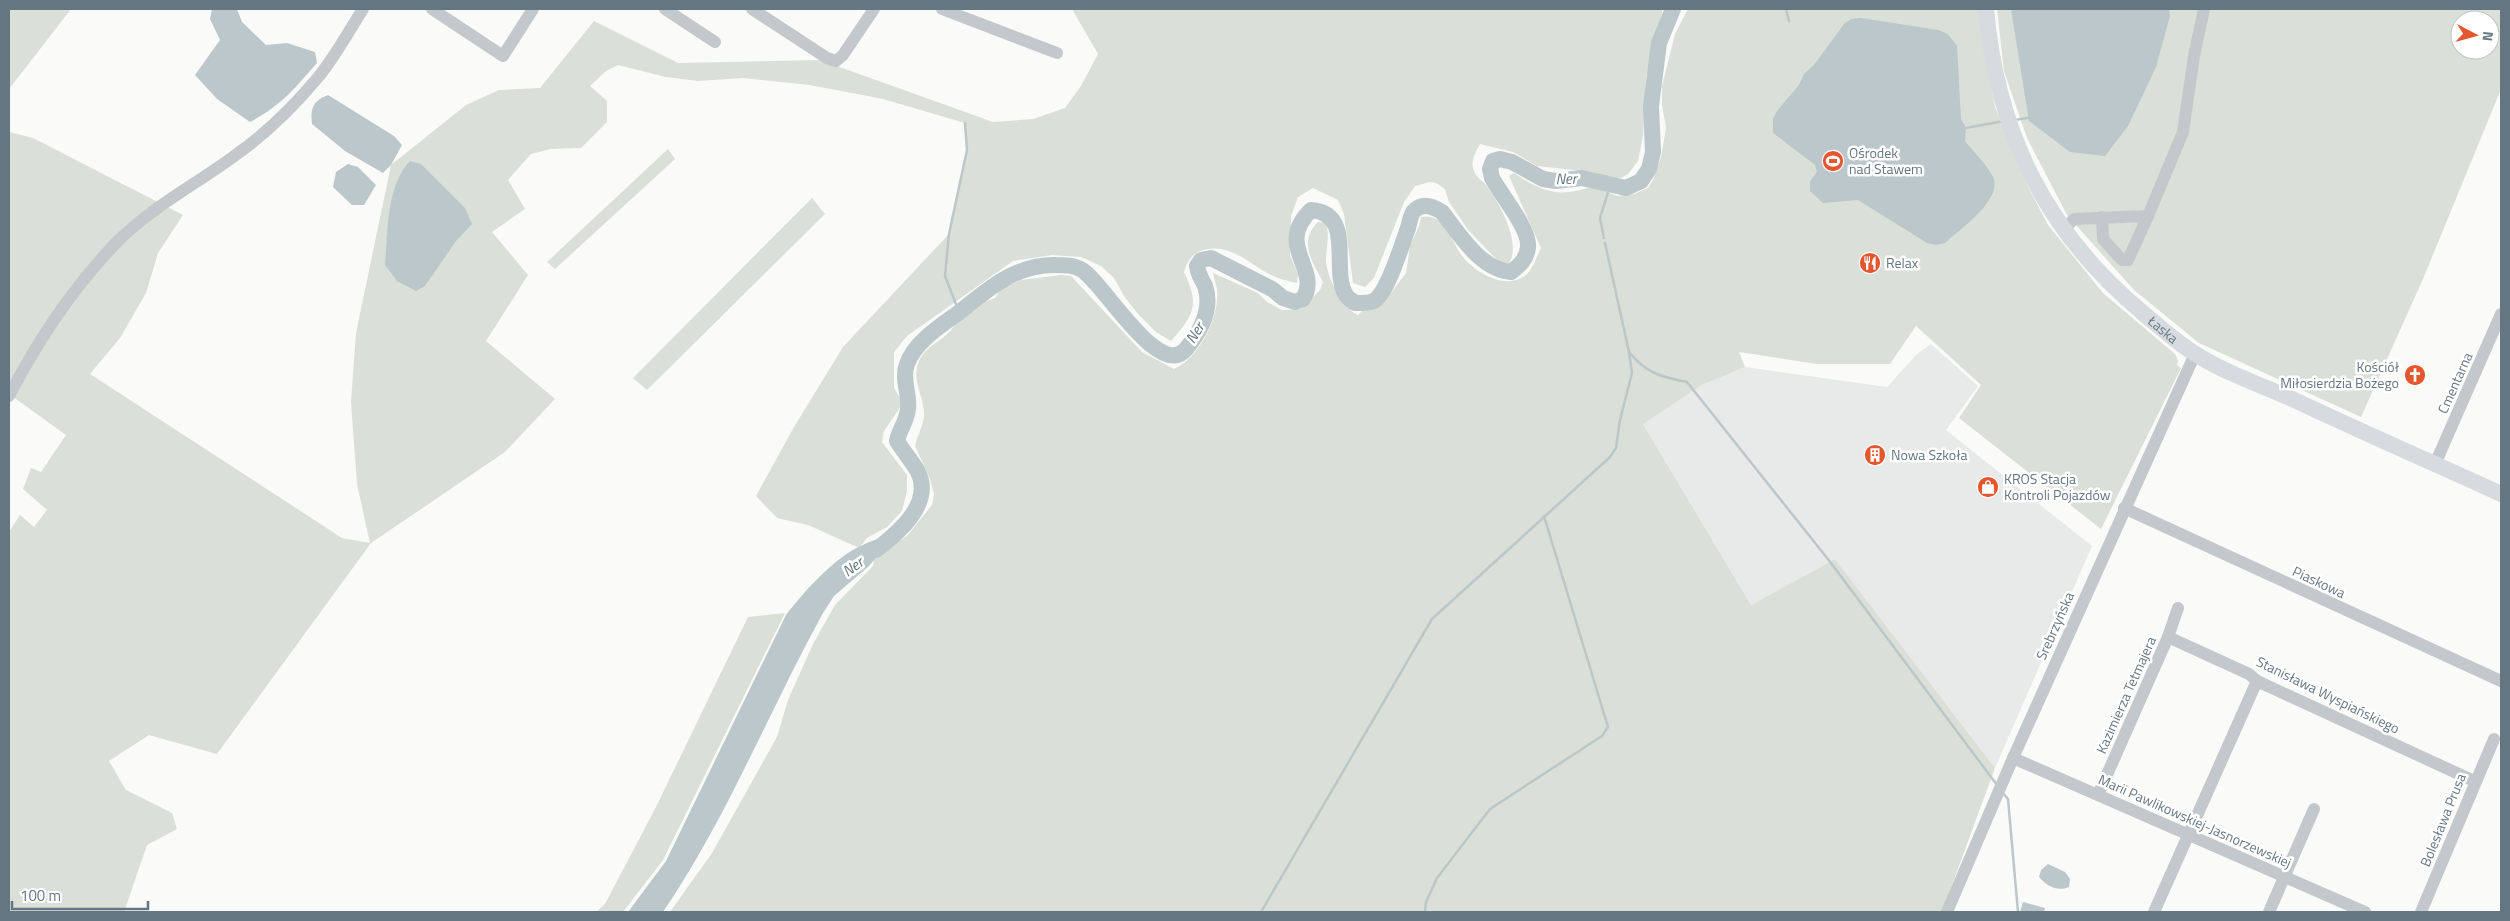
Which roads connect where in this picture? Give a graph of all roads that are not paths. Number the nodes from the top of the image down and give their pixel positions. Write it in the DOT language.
graph roads {
  1 [pos="364,9"];
  2 [pos="432,9"];
  3 [pos="533,9"];
  4 [pos="665,9"];
  5 [pos="752,9"];
  6 [pos="874,9"];
  7 [pos="942,9"];
  8 [pos="1986,9"];
  9 [pos="2204,9"];
  10 [pos="715,42"];
  11 [pos="1057,53"];
  12 [pos="2148,216"];
  13 [pos="2102,217"];
  14 [pos="2066,227"];
  15 [pos="2501,314"];
  16 [pos="2195,354"];
  17 [pos="9,396"];
  18 [pos="2435,464"];
  19 [pos="2501,494"];
  20 [pos="2124,508"];
  21 [pos="2178,608"];
  22 [pos="2168,637"];
  23 [pos="2257,681"];
  24 [pos="2501,681"];
  25 [pos="2494,739"];
  26 [pos="2013,758"];
  27 [pos="2474,781"];
  28 [pos="2098,794"];
  29 [pos="2314,809"];
  30 [pos="2189,834"];
  31 [pos="2285,877"];
  32 [pos="1947,912"];
  33 [pos="2154,912"];
  34 [pos="2269,912"];
  35 [pos="2365,912"];
  36 [pos="2420,912"];
  1 -- 17 [label="street"];
  2 -- 3 [label="street"];
  4 -- 10 [label="street"];
  5 -- 6 [label="street"];
  7 -- 11 [label="street"];
  8 -- 14 [label="main road, Łaska"];
  9 -- 12 [label="street"];
  12 -- 13 [label="street"];
  12 -- 13 [label="street"];
  13 -- 14 [label="street"];
  14 -- 16 [label="main road, Łaska"];
  15 -- 18 [label="street, Cmentarna"];
  16 -- 18 [label="main road, Łaska"];
  16 -- 20 [label="street, Srebrzyńska"];
  18 -- 19 [label="main road, Łaska"];
  20 -- 24 [label="street, Piaskowa"];
  20 -- 26 [label="street, Srebrzyńska"];
  21 -- 22 [label="street, Kazimierza Tetmajera"];
  22 -- 23 [label="street, Stanisława Wyspiańskiego"];
  22 -- 28 [label="street, Kazimierza Tetmajera"];
  23 -- 27 [label="street, Stanisława Wyspiańskiego"];
  23 -- 30 [label="street"];
  25 -- 27 [label="street, Bolesława Prusa"];
  26 -- 28 [label="street, Marii Pawlikowskiej-Jasnorzewskiej"];
  26 -- 32 [label="street, Srebrzyńska"];
  27 -- 36 [label="street, Bolesława Prusa"];
  28 -- 30 [label="street, Marii Pawlikowskiej-Jasnorzewskiej"];
  29 -- 31 [label="street"];
  30 -- 31 [label="street, Marii Pawlikowskiej-Jasnorzewskiej"];
  30 -- 33 [label="street"];
  31 -- 34 [label="street"];
  31 -- 35 [label="street, Marii Pawlikowskiej-Jasnorzewskiej"];
}
